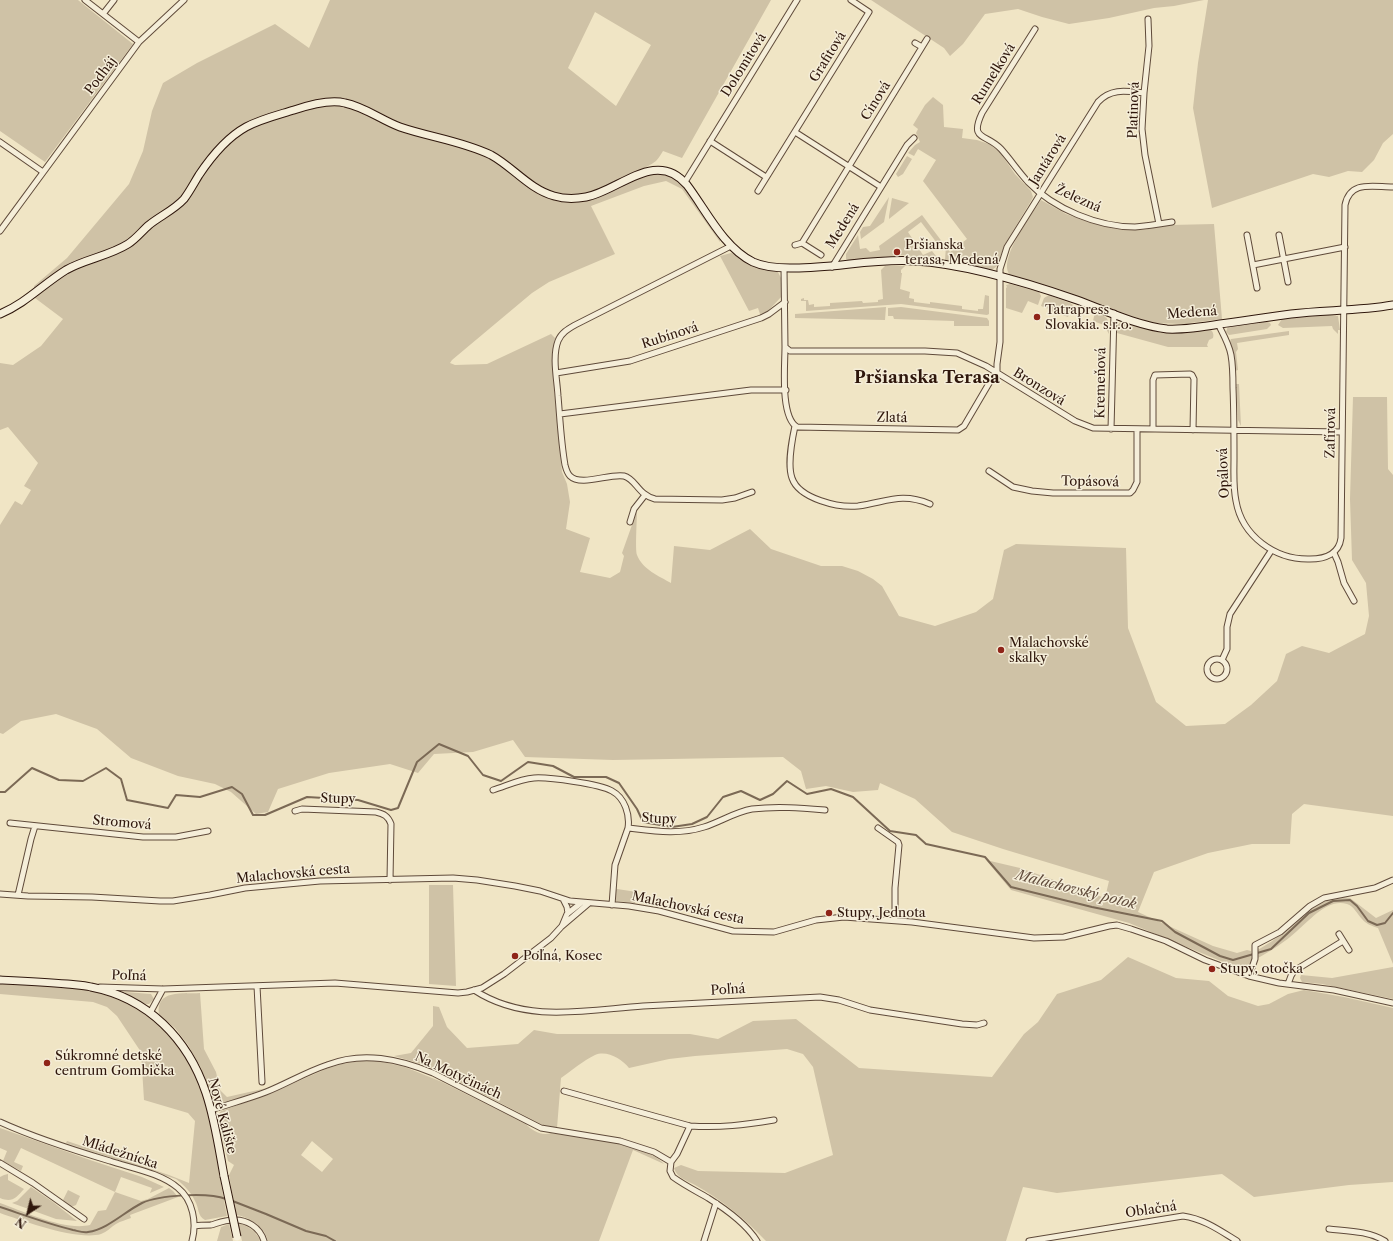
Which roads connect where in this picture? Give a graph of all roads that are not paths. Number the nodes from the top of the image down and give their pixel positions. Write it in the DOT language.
graph roads {
  1 [pos="85,0"];
  2 [pos="114,0"];
  3 [pos="184,0"];
  4 [pos="797,0"];
  5 [pos="851,0"];
  6 [pos="103,14"];
  7 [pos="1148,19"];
  8 [pos="1035,29"];
  9 [pos="927,39"];
  10 [pos="139,42"];
  11 [pos="915,42"];
  12 [pos="922,47"];
  13 [pos="1144,93"];
  14 [pos="794,132"];
  15 [pos="978,132"];
  16 [pos="914,138"];
  17 [pos="710,141"];
  18 [pos="0,142"];
  19 [pos="849,167"];
  20 [pos="43,172"];
  21 [pos="766,177"];
  22 [pos="685,182"];
  23 [pos="881,187"];
  24 [pos="1393,187"];
  25 [pos="758,191"];
  26 [pos="1040,193"];
  27 [pos="1172,222"];
  28 [pos="1159,224"];
  29 [pos="0,231"];
  30 [pos="1247,235"];
  31 [pos="1279,235"];
  32 [pos="802,243"];
  33 [pos="731,246"];
  34 [pos="795,246"];
  35 [pos="1345,246"];
  36 [pos="821,254"];
  37 [pos="1284,259"];
  38 [pos="1252,265"];
  39 [pos="832,267"];
  40 [pos="784,268"];
  41 [pos="1000,277"];
  42 [pos="1288,282"];
  43 [pos="1257,288"];
  44 [pos="785,302"];
  45 [pos="1393,305"];
  46 [pos="1344,310"];
  47 [pos="0,314"];
  48 [pos="1114,314"];
  49 [pos="1218,324"];
  50 [pos="785,347"];
  51 [pos="556,373"];
  52 [pos="997,373"];
  53 [pos="786,390"];
  54 [pos="560,414"];
  55 [pos="795,426"];
  56 [pos="1111,429"];
  57 [pos="1137,429"];
  58 [pos="1153,429"];
  59 [pos="1193,430"];
  60 [pos="1234,430"];
  61 [pos="1342,432"];
  62 [pos="989,471"];
  63 [pos="752,492"];
  64 [pos="645,496"];
  65 [pos="930,504"];
  66 [pos="630,522"];
  67 [pos="1271,550"];
  68 [pos="1334,553"];
  69 [pos="1354,600"];
  70 [pos="1222,660"];
  71 [pos="493,790"];
  72 [pos="825,810"];
  73 [pos="295,811"];
  74 [pos="10,823"];
  75 [pos="35,826"];
  76 [pos="628,828"];
  77 [pos="878,828"];
  78 [pos="208,831"];
  79 [pos="390,880"];
  80 [pos="1393,880"];
  81 [pos="0,894"];
  82 [pos="18,895"];
  83 [pos="563,899"];
  84 [pos="570,901"];
  85 [pos="581,902"];
  86 [pos="589,903"];
  87 [pos="612,905"];
  88 [pos="574,907"];
  89 [pos="568,913"];
  90 [pos="576,914"];
  91 [pos="895,920"];
  92 [pos="562,926"];
  93 [pos="1339,934"];
  94 [pos="1343,941"];
  95 [pos="1350,950"];
  96 [pos="1249,976"];
  97 [pos="0,980"];
  98 [pos="1288,984"];
  99 [pos="257,986"];
  100 [pos="91,987"];
  101 [pos="163,989"];
  102 [pos="474,990"];
  103 [pos="1393,1003"];
  104 [pos="150,1013"];
  105 [pos="984,1023"];
  106 [pos="262,1082"];
  107 [pos="564,1091"];
  108 [pos="211,1110"];
  109 [pos="774,1120"];
  110 [pos="0,1122"];
  111 [pos="690,1126"];
  112 [pos="671,1162"];
  113 [pos="0,1163"];
  114 [pos="716,1203"];
  115 [pos="84,1219"];
  116 [pos="195,1226"];
  117 [pos="1329,1229"];
  118 [pos="1064,1238"];
  119 [pos="238,1239"];
  120 [pos="192,1241"];
  121 [pos="264,1241"];
  122 [pos="704,1241"];
  123 [pos="757,1241"];
  124 [pos="1029,1241"];
  125 [pos="1237,1241"];
  126 [pos="1385,1241"];
  1 -- 6 [label="street"];
  2 -- 6 [label="street"];
  3 -- 10 [label="street, Podháj"];
  4 -- 17 [label="street, Dolomitová"];
  5 -- 14 [label="street, Grafitová"];
  6 -- 10 [label="street"];
  7 -- 13 [label="street, Platinová"];
  8 -- 15 [label="street, Rumelková"];
  9 -- 12 [label="street, Cínová"];
  10 -- 20 [label="street, Podháj"];
  11 -- 12 [label="street"];
  12 -- 19 [label="street, Cínová"];
  13 -- 26 [label="street, Jantárová"];
  13 -- 28 [label="street, Platinová"];
  14 -- 19 [label="street"];
  14 -- 21 [label="street, Grafitová"];
  15 -- 26 [label="street, Železná"];
  16 -- 23 [label="street, Medená"];
  17 -- 21 [label="street"];
  17 -- 22 [label="street, Dolomitová"];
  18 -- 20 [label="street"];
  19 -- 23 [label="street"];
  19 -- 32 [label="street, Cínová"];
  20 -- 29 [label="street, Podháj"];
  21 -- 25 [label="street, Grafitová"];
  22 -- 33 [label="street"];
  22 -- 47 [label="street"];
  23 -- 39 [label="street, Medená"];
  24 -- 35 [label="street, Zafírová"];
  26 -- 28 [label="street, Železná"];
  26 -- 41 [label="street, Jantárová"];
  27 -- 28 [label="street, Železná"];
  30 -- 38 [label="street"];
  31 -- 37 [label="street"];
  32 -- 34 [label="street"];
  32 -- 36 [label="street"];
  33 -- 40 [label="street"];
  33 -- 51 [label="street"];
  35 -- 37 [label="street"];
  35 -- 46 [label="street, Zafírová"];
  37 -- 38 [label="street"];
  37 -- 42 [label="street"];
  38 -- 43 [label="street"];
  39 -- 40 [label="street"];
  39 -- 41 [label="street, Medená"];
  40 -- 44 [label="street"];
  41 -- 48 [label="street, Medená"];
  41 -- 52 [label="street"];
  44 -- 50 [label="street"];
  44 -- 51 [label="street, Rubínová"];
  45 -- 46 [label="street, Medená"];
  46 -- 49 [label="street, Medená"];
  46 -- 61 [label="street, Zafírová"];
  48 -- 49 [label="street, Medená"];
  48 -- 56 [label="street, Kremeňová"];
  49 -- 60 [label="street"];
  50 -- 52 [label="street, Bronzová"];
  50 -- 53 [label="street"];
  51 -- 54 [label="street"];
  52 -- 55 [label="street, Zlatá"];
  52 -- 56 [label="street, Bronzová"];
  53 -- 54 [label="street"];
  53 -- 55 [label="street"];
  54 -- 64 [label="street"];
  55 -- 65 [label="street"];
  56 -- 57 [label="street, Bronzová"];
  57 -- 58 [label="street, Bronzová"];
  57 -- 62 [label="street, Topásová"];
  58 -- 59 [label="street, Bronzová"];
  58 -- 59 [label="street"];
  59 -- 60 [label="street, Bronzová"];
  60 -- 61 [label="street, Bronzová"];
  60 -- 67 [label="street, Opálová"];
  61 -- 68 [label="street, Zafírová"];
  63 -- 64 [label="street"];
  64 -- 66 [label="street"];
  67 -- 68 [label="street, Opálová"];
  67 -- 70 [label="street"];
  68 -- 69 [label="street"];
  71 -- 76 [label="street, Stupy"];
  72 -- 76 [label="street, Stupy"];
  73 -- 79 [label="street, Stupy"];
  74 -- 75 [label="street, Stromová"];
  75 -- 78 [label="street, Stromová"];
  75 -- 82 [label="street"];
  76 -- 87 [label="street, Malachovská cesta"];
  77 -- 91 [label="street"];
  79 -- 82 [label="street, Malachovská cesta"];
  79 -- 83 [label="street, Malachovská cesta"];
  80 -- 96 [label="street"];
  81 -- 82 [label="street, Malachovská cesta"];
  83 -- 84 [label="street, Malachovská cesta"];
  83 -- 89 [label="street"];
  84 -- 85 [label="street, Malachovská cesta"];
  84 -- 88 [label="street"];
  85 -- 86 [label="street, Malachovská cesta"];
  85 -- 88 [label="street"];
  86 -- 87 [label="street, Malachovská cesta"];
  86 -- 90 [label="street"];
  87 -- 91 [label="street, Malachovská cesta"];
  88 -- 89 [label="street"];
  88 -- 90 [label="street"];
  89 -- 92 [label="street"];
  90 -- 92 [label="street"];
  91 -- 96 [label="street, Malachovská cesta"];
  92 -- 102 [label="street, Poľná"];
  93 -- 94 [label="street"];
  94 -- 95 [label="street"];
  94 -- 98 [label="street"];
  96 -- 98 [label="street, Malachovská cesta"];
  97 -- 100 [label="street, Poľná"];
  98 -- 103 [label="street, Malachovská cesta"];
  99 -- 101 [label="street, Poľná"];
  99 -- 102 [label="street, Poľná"];
  99 -- 106 [label="street"];
  100 -- 101 [label="street, Poľná"];
  100 -- 104 [label="street, Nové Kalište"];
  101 -- 104 [label="street"];
  102 -- 105 [label="street, Poľná"];
  104 -- 108 [label="street, Nové Kalište"];
  107 -- 111 [label="street"];
  108 -- 112 [label="street, Na Motyčinách"];
  108 -- 119 [label="street, Nové Kalište, bridge"];
  109 -- 111 [label="street"];
  110 -- 116 [label="street, Mládežnícka"];
  111 -- 112 [label="street"];
  112 -- 114 [label="street"];
  113 -- 115 [label="street"];
  114 -- 122 [label="street"];
  114 -- 123 [label="street"];
  116 -- 120 [label="street, Mládežnícka"];
  116 -- 121 [label="street"];
  117 -- 126 [label="street"];
  118 -- 124 [label="street, Oblačná"];
  118 -- 125 [label="street, Oblačná"];
}
